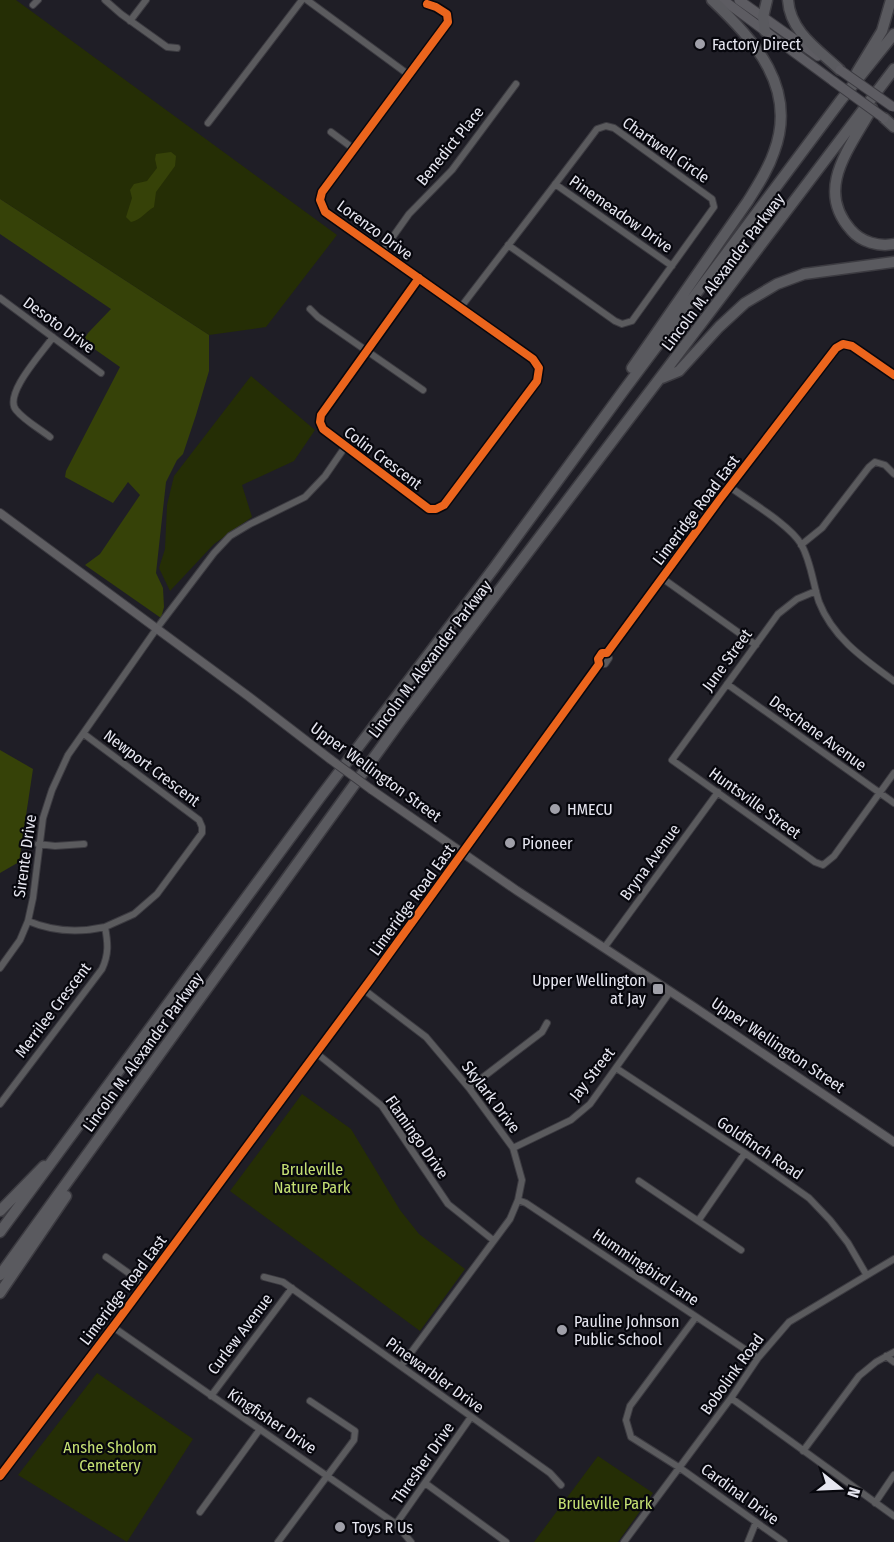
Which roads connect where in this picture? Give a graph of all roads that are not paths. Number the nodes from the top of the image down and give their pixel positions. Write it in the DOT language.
graph roads {
  1 [pos="105,0"];
  2 [pos="146,0"];
  3 [pos="302,0"];
  4 [pos="308,0"];
  5 [pos="712,0"];
  6 [pos="723,0"];
  7 [pos="739,0"];
  8 [pos="768,0"];
  9 [pos="788,0"];
  10 [pos="891,0"];
  11 [pos="427,4"];
  12 [pos="763,17"];
  13 [pos="130,21"];
  14 [pos="765,31"];
  15 [pos="894,34"];
  16 [pos="177,48"];
  17 [pos="840,70"];
  18 [pos="893,71"];
  19 [pos="409,75"];
  20 [pos="516,84"];
  21 [pos="841,100"];
  22 [pos="894,107"];
  23 [pos="884,118"];
  24 [pos="208,123"];
  25 [pos="894,126"];
  26 [pos="331,132"];
  27 [pos="354,149"];
  28 [pos="555,184"];
  29 [pos="894,244"];
  30 [pos="508,245"];
  31 [pos="382,252"];
  32 [pos="894,262"];
  33 [pos="672,266"];
  34 [pos="419,278"];
  35 [pos="0,298"];
  36 [pos="461,308"];
  37 [pos="310,309"];
  38 [pos="53,337"];
  39 [pos="367,351"];
  40 [pos="540,371"];
  41 [pos="102,373"];
  42 [pos="894,375"];
  43 [pos="662,378"];
  44 [pos="423,390"];
  45 [pos="624,390"];
  46 [pos="51,437"];
  47 [pos="345,447"];
  48 [pos="894,474"];
  49 [pos="730,487"];
  50 [pos="0,513"];
  51 [pos="801,545"];
  52 [pos="662,578"];
  53 [pos="816,591"];
  54 [pos="157,628"];
  55 [pos="756,645"];
  56 [pos="894,681"];
  57 [pos="727,684"];
  58 [pos="84,734"];
  59 [pos="672,760"];
  60 [pos="894,773"];
  61 [pos="718,792"];
  62 [pos="880,793"];
  63 [pos="894,803"];
  64 [pos="38,844"];
  65 [pos="84,844"];
  66 [pos="463,853"];
  67 [pos="28,921"];
  68 [pos="106,927"];
  69 [pos="604,948"];
  70 [pos="0,968"];
  71 [pos="363,989"];
  72 [pos="670,992"];
  73 [pos="547,1023"];
  74 [pos="315,1052"];
  75 [pos="616,1068"];
  76 [pos="469,1088"];
  77 [pos="0,1104"];
  78 [pos="107,1129"];
  79 [pos="894,1142"];
  80 [pos="513,1148"];
  81 [pos="745,1153"];
  82 [pos="57,1158"];
  83 [pos="639,1181"];
  84 [pos="518,1200"];
  85 [pos="0,1210"];
  86 [pos="698,1221"];
  87 [pos="0,1232"];
  88 [pos="494,1240"];
  89 [pos="741,1250"];
  90 [pos="106,1257"];
  91 [pos="894,1259"];
  92 [pos="866,1274"];
  93 [pos="0,1275"];
  94 [pos="264,1277"];
  95 [pos="144,1284"];
  96 [pos="292,1288"];
  97 [pos="0,1293"];
  98 [pos="696,1317"];
  99 [pos="113,1327"];
  100 [pos="894,1352"];
  101 [pos="886,1356"];
  102 [pos="758,1358"];
  103 [pos="894,1362"];
  104 [pos="401,1366"];
  105 [pos="211,1396"];
  106 [pos="731,1398"];
  107 [pos="310,1401"];
  108 [pos="471,1417"];
  109 [pos="260,1429"];
  110 [pos="803,1451"];
  111 [pos="680,1468"];
  112 [pos="328,1475"];
  113 [pos="894,1475"];
  114 [pos="0,1476"];
  115 [pos="425,1483"];
  116 [pos="561,1485"];
  117 [pos="875,1503"];
  118 [pos="200,1512"];
  119 [pos="894,1516"];
  120 [pos="756,1522"];
  121 [pos="396,1524"];
  122 [pos="278,1542"];
  123 [pos="411,1542"];
  124 [pos="506,1542"];
  125 [pos="624,1542"];
  126 [pos="748,1542"];
  127 [pos="784,1542"];
  1 -- 13 [label="street"];
  2 -- 13 [label="street"];
  3 -- 24 [label="street"];
  4 -- 19 [label="street"];
  5 -- 45 [label="highway"];
  6 -- 14 [label="main road"];
  7 -- 12 [label="main road"];
  8 -- 12 [label="highway"];
  9 -- 17 [label="highway"];
  10 -- 21 [label="highway"];
  11 -- 19 [label="street, Lorenzo Drive"];
  12 -- 14 [label="highway"];
  12 -- 17 [label="main road"];
  13 -- 16 [label="street"];
  14 -- 23 [label="main road, bridge"];
  15 -- 21 [label="highway, Lincoln M. Alexander Parkway"];
  17 -- 22 [label="main road, bridge"];
  18 -- 29 [label="highway"];
  18 -- 43 [label="highway, Lincoln M. Alexander Parkway"];
  19 -- 27 [label="street, Lorenzo Drive"];
  20 -- 31 [label="street, Benedict Place"];
  21 -- 45 [label="highway, Lincoln M. Alexander Parkway"];
  23 -- 25 [label="highway"];
  26 -- 27 [label="street"];
  27 -- 31 [label="street, Lorenzo Drive"];
  28 -- 30 [label="street, Chartwell Circle"];
  28 -- 33 [label="street, Pinemeadow Drive"];
  28 -- 33 [label="street, Chartwell Circle"];
  30 -- 33 [label="street, Chartwell Circle"];
  30 -- 36 [label="street, Chartwell Circle"];
  31 -- 34 [label="street, Lorenzo Drive"];
  32 -- 43 [label="highway"];
  34 -- 36 [label="street, Lorenzo Drive"];
  34 -- 39 [label="street, Colin Crescent"];
  35 -- 38 [label="street, Desoto Drive"];
  36 -- 40 [label="street, Lorenzo Drive"];
  37 -- 39 [label="street"];
  38 -- 41 [label="street, Desoto Drive"];
  38 -- 46 [label="street"];
  39 -- 44 [label="street"];
  39 -- 47 [label="street, Colin Crescent"];
  40 -- 47 [label="street, Colin Crescent"];
  42 -- 49 [label="street, Limeridge Road East"];
  43 -- 78 [label="highway, Lincoln M. Alexander Parkway"];
  45 -- 82 [label="highway, Lincoln M. Alexander Parkway"];
  47 -- 54 [label="street, Sirente Drive"];
  48 -- 51 [label="street"];
  49 -- 51 [label="street"];
  49 -- 52 [label="street, Limeridge Road East"];
  50 -- 54 [label="main road, Upper Wellington Street"];
  51 -- 53 [label="street"];
  52 -- 55 [label="street"];
  52 -- 66 [label="street, Limeridge Road East"];
  53 -- 55 [label="street, June Street"];
  53 -- 56 [label="street"];
  54 -- 58 [label="street, Sirente Drive"];
  54 -- 66 [label="main road, Upper Wellington Street, bridge"];
  55 -- 57 [label="street, June Street"];
  57 -- 59 [label="street, June Street"];
  57 -- 62 [label="street, Deschene Avenue"];
  58 -- 64 [label="street, Sirente Drive"];
  58 -- 68 [label="street, Newport Crescent"];
  59 -- 61 [label="street, Huntsville Street"];
  60 -- 62 [label="street"];
  61 -- 62 [label="street, Huntsville Street"];
  61 -- 69 [label="street, Bryna Avenue"];
  62 -- 63 [label="street, Deschene Avenue"];
  64 -- 65 [label="street"];
  64 -- 67 [label="street, Sirente Drive"];
  66 -- 69 [label="main road, Upper Wellington Street"];
  66 -- 71 [label="street, Limeridge Road East"];
  67 -- 68 [label="street, Newport Crescent"];
  67 -- 70 [label="street, Sirente Drive"];
  68 -- 77 [label="street, Merrilee Crescent"];
  69 -- 72 [label="main road, Upper Wellington Street"];
  71 -- 74 [label="street, Limeridge Road East"];
  71 -- 76 [label="street, Skylark Drive"];
  72 -- 75 [label="street, Jay Street"];
  72 -- 79 [label="main road, Upper Wellington Street"];
  73 -- 76 [label="street"];
  74 -- 88 [label="street, Flamingo Drive"];
  74 -- 95 [label="street, Limeridge Road East"];
  75 -- 80 [label="street, Jay Street"];
  75 -- 81 [label="street, Goldfinch Road"];
  76 -- 80 [label="street, Skylark Drive"];
  78 -- 93 [label="highway, Lincoln M. Alexander Parkway"];
  78 -- 97 [label="highway"];
  80 -- 84 [label="street, Skylark Drive"];
  81 -- 86 [label="street"];
  81 -- 92 [label="street, Goldfinch Road"];
  82 -- 85 [label="highway"];
  82 -- 87 [label="highway, Lincoln M. Alexander Parkway"];
  83 -- 86 [label="street"];
  84 -- 88 [label="street, Skylark Drive"];
  84 -- 98 [label="street, Hummingbird Lane"];
  86 -- 89 [label="street"];
  88 -- 104 [label="street, Skylark Drive"];
  90 -- 95 [label="street"];
  91 -- 92 [label="street, Bobolink Road"];
  92 -- 102 [label="street, Bobolink Road"];
  94 -- 96 [label="street, Pinewarbler Drive"];
  95 -- 99 [label="street, Limeridge Road East"];
  96 -- 104 [label="street, Pinewarbler Drive"];
  96 -- 105 [label="street, Curlew Avenue"];
  98 -- 102 [label="street, Hummingbird Lane"];
  98 -- 111 [label="street, Cardinal Drive"];
  99 -- 105 [label="street, Kingfisher Drive"];
  99 -- 114 [label="street, Limeridge Road East"];
  100 -- 101 [label="street"];
  101 -- 103 [label="street"];
  101 -- 110 [label="street"];
  102 -- 106 [label="street, Bobolink Road"];
  104 -- 108 [label="street, Pinewarbler Drive"];
  105 -- 109 [label="street, Kingfisher Drive"];
  106 -- 110 [label="street"];
  106 -- 111 [label="street, Bobolink Road"];
  107 -- 112 [label="street"];
  108 -- 115 [label="street, Thresher Drive"];
  108 -- 116 [label="street, Pinewarbler Drive"];
  109 -- 112 [label="street, Kingfisher Drive"];
  109 -- 118 [label="street"];
  110 -- 117 [label="street"];
  111 -- 120 [label="street, Cardinal Drive"];
  111 -- 125 [label="street, Bobolink Road"];
  112 -- 121 [label="street, Kingfisher Drive"];
  112 -- 122 [label="street"];
  113 -- 117 [label="street"];
  115 -- 121 [label="street, Thresher Drive"];
  115 -- 124 [label="street"];
  117 -- 119 [label="street"];
  120 -- 126 [label="street"];
  120 -- 127 [label="street, Cardinal Drive"];
  121 -- 123 [label="street, Kingfisher Drive"];
}
